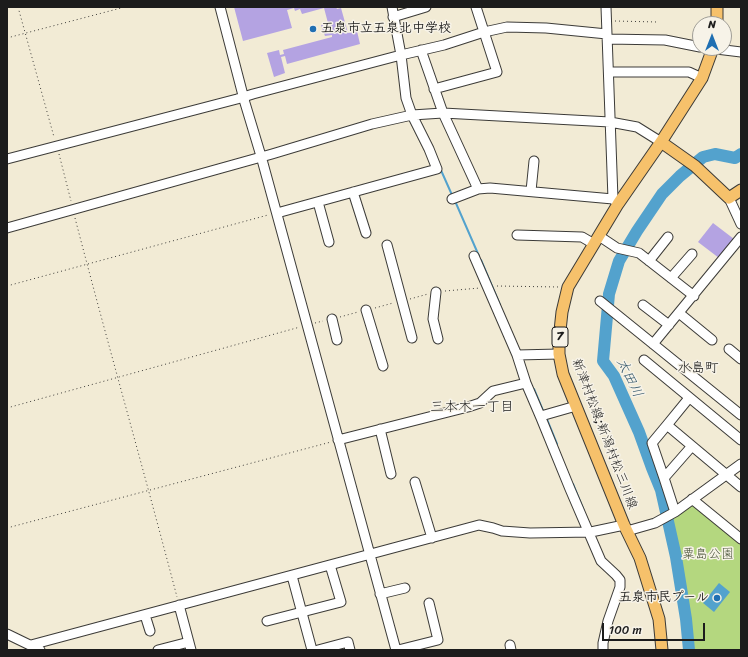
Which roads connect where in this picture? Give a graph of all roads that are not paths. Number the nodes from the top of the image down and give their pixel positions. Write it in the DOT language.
graph roads {
  1 [pos="220,7"];
  2 [pos="392,7"];
  3 [pos="426,7"];
  4 [pos="476,7"];
  5 [pos="606,7"];
  6 [pos="393,17"];
  7 [pos="484,32"];
  8 [pos="607,36"];
  9 [pos="692,45"];
  10 [pos="422,50"];
  11 [pos="401,54"];
  12 [pos="709,56"];
  13 [pos="609,72"];
  14 [pos="702,78"];
  15 [pos="434,89"];
  16 [pos="244,97"];
  17 [pos="443,113"];
  18 [pos="412,115"];
  19 [pos="610,122"];
  20 [pos="661,142"];
  21 [pos="261,156"];
  22 [pos="7,159"];
  23 [pos="534,160"];
  24 [pos="478,189"];
  25 [pos="741,190"];
  26 [pos="531,191"];
  27 [pos="353,192"];
  28 [pos="729,198"];
  29 [pos="452,200"];
  30 [pos="318,202"];
  31 [pos="615,202"];
  32 [pos="277,213"];
  33 [pos="741,224"];
  34 [pos="7,228"];
  35 [pos="366,233"];
  36 [pos="517,235"];
  37 [pos="668,237"];
  38 [pos="741,237"];
  39 [pos="596,240"];
  40 [pos="329,242"];
  41 [pos="387,245"];
  42 [pos="692,254"];
  43 [pos="474,256"];
  44 [pos="649,261"];
  45 [pos="671,278"];
  46 [pos="436,292"];
  47 [pos="694,296"];
  48 [pos="600,301"];
  49 [pos="643,305"];
  50 [pos="366,310"];
  51 [pos="680,313"];
  52 [pos="332,319"];
  53 [pos="669,325"];
  54 [pos="412,338"];
  55 [pos="438,339"];
  56 [pos="337,340"];
  57 [pos="712,340"];
  58 [pos="653,344"];
  59 [pos="729,349"];
  60 [pos="559,354"];
  61 [pos="517,355"];
  62 [pos="741,359"];
  63 [pos="644,360"];
  64 [pos="383,366"];
  65 [pos="526,383"];
  66 [pos="689,398"];
  67 [pos="576,406"];
  68 [pos="741,415"];
  69 [pos="541,416"];
  70 [pos="667,425"];
  71 [pos="380,429"];
  72 [pos="338,440"];
  73 [pos="741,440"];
  74 [pos="692,446"];
  75 [pos="741,464"];
  76 [pos="391,474"];
  77 [pos="726,474"];
  78 [pos="664,478"];
  79 [pos="416,482"];
  80 [pos="741,487"];
  81 [pos="692,499"];
  82 [pos="675,512"];
  83 [pos="626,528"];
  84 [pos="588,532"];
  85 [pos="432,538"];
  86 [pos="741,539"];
  87 [pos="370,555"];
  88 [pos="330,565"];
  89 [pos="292,576"];
  90 [pos="405,588"];
  91 [pos="380,594"];
  92 [pos="429,603"];
  93 [pos="179,605"];
  94 [pos="302,612"];
  95 [pos="145,615"];
  96 [pos="267,621"];
  97 [pos="150,631"];
  98 [pos="7,634"];
  99 [pos="31,645"];
  100 [pos="190,646"];
  101 [pos="40,650"];
  102 [pos="158,650"];
  103 [pos="312,650"];
  104 [pos="318,650"];
  105 [pos="350,650"];
  106 [pos="397,650"];
  107 [pos="603,650"];
  108 [pos="662,650"];
  1 -- 16 [label="street"];
  2 -- 6 [label="street"];
  3 -- 6 [label="street"];
  4 -- 7 [label="street"];
  5 -- 8 [label="street"];
  6 -- 11 [label="street"];
  7 -- 8 [label="street"];
  7 -- 10 [label="street"];
  7 -- 15 [label="street"];
  8 -- 9 [label="street"];
  8 -- 13 [label="street"];
  10 -- 11 [label="street"];
  10 -- 15 [label="street"];
  11 -- 16 [label="street"];
  11 -- 18 [label="street"];
  12 -- 14 [label="main road, 新津村松線;新潟村松三川線 / 7"];
  13 -- 14 [label="street"];
  13 -- 19 [label="street"];
  14 -- 20 [label="main road, 新津村松線;新潟村松三川線 / 7"];
  15 -- 17 [label="street"];
  16 -- 21 [label="street"];
  16 -- 22 [label="street"];
  17 -- 18 [label="street"];
  17 -- 19 [label="street"];
  17 -- 24 [label="street"];
  18 -- 21 [label="street"];
  18 -- 27 [label="street"];
  19 -- 20 [label="street"];
  19 -- 31 [label="street"];
  20 -- 28 [label="main road"];
  20 -- 31 [label="main road, 新津村松線;新潟村松三川線 / 7"];
  21 -- 32 [label="street"];
  21 -- 34 [label="street"];
  23 -- 26 [label="street"];
  24 -- 26 [label="street"];
  24 -- 29 [label="street"];
  25 -- 28 [label="main road"];
  26 -- 31 [label="street"];
  27 -- 30 [label="street"];
  27 -- 35 [label="street"];
  28 -- 33 [label="street"];
  30 -- 32 [label="street"];
  30 -- 40 [label="street"];
  31 -- 39 [label="main road, 新津村松線;新潟村松三川線 / 7"];
  32 -- 72 [label="street"];
  36 -- 39 [label="street"];
  37 -- 44 [label="street"];
  38 -- 47 [label="street"];
  39 -- 44 [label="street"];
  39 -- 60 [label="main road, 新津村松線;新潟村松三川線 / 7"];
  41 -- 54 [label="street"];
  42 -- 45 [label="street"];
  43 -- 61 [label="street"];
  44 -- 45 [label="street"];
  45 -- 47 [label="street"];
  46 -- 55 [label="street"];
  47 -- 51 [label="street"];
  48 -- 58 [label="street"];
  49 -- 53 [label="street"];
  50 -- 64 [label="street"];
  51 -- 53 [label="street"];
  51 -- 57 [label="street"];
  52 -- 56 [label="street"];
  53 -- 58 [label="street"];
  58 -- 68 [label="street"];
  59 -- 62 [label="street"];
  60 -- 61 [label="street"];
  60 -- 67 [label="main road, 新津村松線;新潟村松三川線 / 7"];
  61 -- 65 [label="street"];
  63 -- 66 [label="street"];
  65 -- 69 [label="street"];
  65 -- 71 [label="street"];
  66 -- 70 [label="street"];
  66 -- 73 [label="street"];
  67 -- 69 [label="street"];
  67 -- 83 [label="main road, 新津村松線;新潟村松三川線 / 7"];
  69 -- 84 [label="street"];
  70 -- 74 [label="street"];
  70 -- 78 [label="street"];
  71 -- 72 [label="street"];
  71 -- 76 [label="street"];
  72 -- 87 [label="street"];
  74 -- 77 [label="street"];
  74 -- 78 [label="street"];
  75 -- 77 [label="street"];
  77 -- 80 [label="street"];
  77 -- 81 [label="street"];
  78 -- 82 [label="street"];
  79 -- 85 [label="street"];
  81 -- 82 [label="street"];
  81 -- 86 [label="street"];
  82 -- 83 [label="street"];
  83 -- 84 [label="street"];
  83 -- 108 [label="main road, 新津村松線;新潟村松三川線 / 7"];
  84 -- 85 [label="street"];
  84 -- 107 [label="street"];
  85 -- 87 [label="street"];
  87 -- 88 [label="street"];
  87 -- 91 [label="street"];
  88 -- 89 [label="street"];
  88 -- 94 [label="street"];
  89 -- 93 [label="street"];
  89 -- 94 [label="street"];
  90 -- 91 [label="street"];
  91 -- 106 [label="street"];
  92 -- 106 [label="street"];
  93 -- 95 [label="street"];
  93 -- 100 [label="street"];
  94 -- 96 [label="street"];
  94 -- 103 [label="street"];
  95 -- 97 [label="street"];
  95 -- 99 [label="street"];
  98 -- 99 [label="street"];
  99 -- 101 [label="street"];
  100 -- 102 [label="street"];
  104 -- 105 [label="street"];
}
